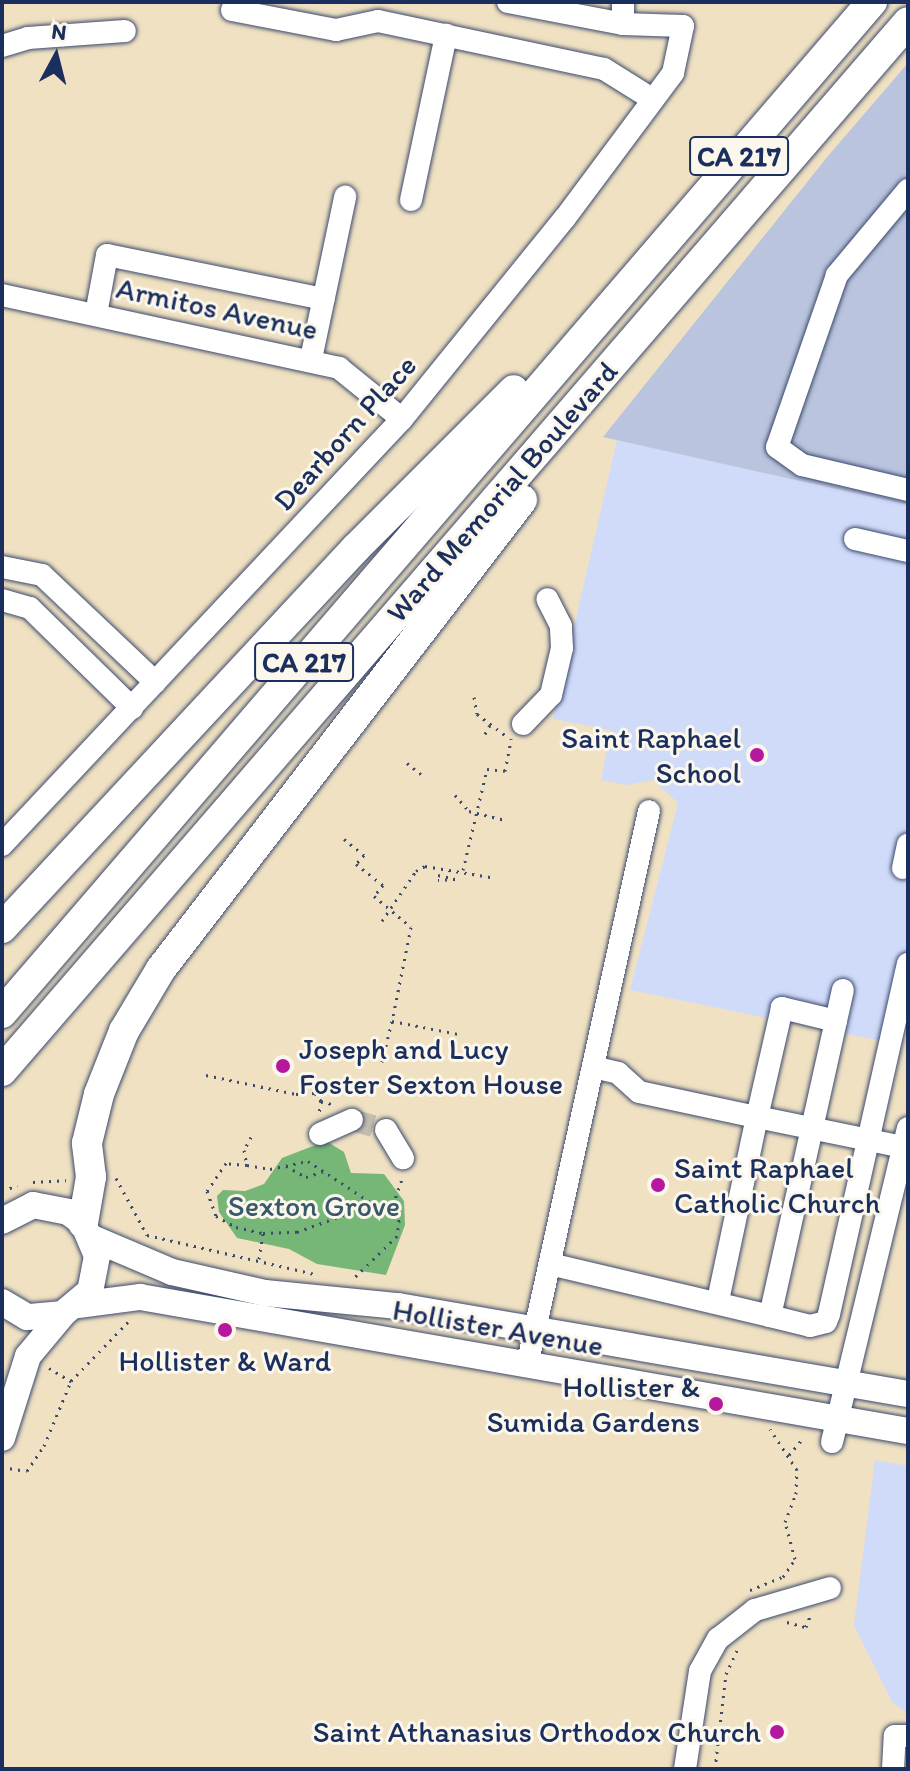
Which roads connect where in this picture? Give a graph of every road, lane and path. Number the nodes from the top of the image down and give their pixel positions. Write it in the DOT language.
graph roads {
  1 [pos="508,2"];
  2 [pos="872,2"];
  3 [pos="232,10"];
  4 [pos="623,13"];
  5 [pos="908,22"];
  6 [pos="125,31"];
  7 [pos="446,35"];
  8 [pos="2,46"];
  9 [pos="652,99"];
  10 [pos="908,190"];
  11 [pos="345,197"];
  12 [pos="411,200"];
  13 [pos="2,295"];
  14 [pos="324,299"];
  15 [pos="606,311"];
  16 [pos="96,314"];
  17 [pos="311,359"];
  18 [pos="586,396"];
  19 [pos="402,419"];
  20 [pos="908,490"];
  21 [pos="855,539"];
  22 [pos="908,551"];
  23 [pos="2,567"];
  24 [pos="547,599"];
  25 [pos="2,600"];
  26 [pos="155,682"];
  27 [pos="474,697"];
  28 [pos="132,708"];
  29 [pos="490,725"];
  30 [pos="485,734"];
  31 [pos="519,735"];
  32 [pos="407,763"];
  33 [pos="422,775"];
  34 [pos="455,795"];
  35 [pos="649,811"];
  36 [pos="476,815"];
  37 [pos="504,820"];
  38 [pos="344,839"];
  39 [pos="2,845"];
  40 [pos="908,845"];
  41 [pos="439,866"];
  42 [pos="903,868"];
  43 [pos="463,870"];
  44 [pos="490,877"];
  45 [pos="438,878"];
  46 [pos="391,910"];
  47 [pos="382,921"];
  48 [pos="2,928"];
  49 [pos="908,964"];
  50 [pos="843,990"];
  51 [pos="2,1013"];
  52 [pos="392,1021"];
  53 [pos="836,1021"];
  54 [pos="458,1034"];
  55 [pos="382,1062"];
  56 [pos="593,1067"];
  57 [pos="2,1071"];
  58 [pos="206,1075"];
  59 [pos="757,1117"];
  60 [pos="352,1120"];
  61 [pos="812,1128"];
  62 [pos="386,1130"];
  63 [pos="323,1132"];
  64 [pos="251,1137"];
  65 [pos="869,1140"];
  66 [pos="907,1141"];
  67 [pos="247,1165"];
  68 [pos="285,1165"];
  69 [pos="403,1167"];
  70 [pos="328,1170"];
  71 [pos="101,1177"];
  72 [pos="373,1204"];
  73 [pos="393,1205"];
  74 [pos="6,1215"];
  75 [pos="88,1231"];
  76 [pos="263,1233"];
  77 [pos="259,1259"];
  78 [pos="550,1264"];
  79 [pos="319,1276"];
  80 [pos="352,1281"];
  81 [pos="718,1301"];
  82 [pos="2,1302"];
  83 [pos="70,1309"];
  84 [pos="770,1316"];
  85 [pos="137,1319"];
  86 [pos="535,1331"];
  87 [pos="527,1366"];
  88 [pos="57,1373"];
  89 [pos="71,1381"];
  90 [pos="848,1383"];
  91 [pos="908,1394"];
  92 [pos="770,1429"];
  93 [pos="835,1430"];
  94 [pos="908,1431"];
  95 [pos="804,1437"];
  96 [pos="2,1438"];
  97 [pos="788,1456"];
  98 [pos="2,1467"];
  99 [pos="793,1567"];
  100 [pos="799,1573"];
  101 [pos="830,1588"];
  102 [pos="744,1597"];
  103 [pos="809,1608"];
  104 [pos="775,1623"];
  105 [pos="746,1639"];
  106 [pos="908,1736"];
  107 [pos="685,1769"];
  108 [pos="715,1769"];
  109 [pos="893,1769"];
  1 -- 4 [label="street"];
  2 -- 15 [label="highway, Ward Memorial Boulevard / CA 217"];
  3 -- 7 [label="street"];
  4 -- 9 [label="street, Dearborn Place"];
  5 -- 18 [label="highway, Ward Memorial Boulevard / CA 217"];
  6 -- 8 [label="street"];
  7 -- 9 [label="street"];
  7 -- 12 [label="street"];
  9 -- 19 [label="street, Dearborn Place"];
  10 -- 20 [label="street"];
  11 -- 14 [label="street"];
  13 -- 16 [label="street, Armitos Avenue"];
  14 -- 16 [label="street"];
  14 -- 17 [label="street"];
  15 -- 48 [label="highway"];
  15 -- 51 [label="highway, Ward Memorial Boulevard / CA 217"];
  16 -- 17 [label="street, Armitos Avenue"];
  17 -- 19 [label="street, Armitos Avenue"];
  18 -- 57 [label="highway, Ward Memorial Boulevard / CA 217"];
  18 -- 75 [label="highway"];
  19 -- 26 [label="street, Dearborn Place"];
  21 -- 22 [label="street"];
  23 -- 26 [label="street"];
  24 -- 31 [label="street"];
  25 -- 28 [label="street"];
  26 -- 28 [label="street, Dearborn Place"];
  27 -- 29 [label="path"];
  28 -- 39 [label="street, Dearborn Place"];
  29 -- 30 [label="path"];
  29 -- 31 [label="path"];
  31 -- 36 [label="path"];
  32 -- 33 [label="path"];
  34 -- 36 [label="path"];
  35 -- 56 [label="street"];
  36 -- 37 [label="path"];
  36 -- 43 [label="path"];
  38 -- 46 [label="path"];
  40 -- 42 [label="street"];
  41 -- 43 [label="path"];
  41 -- 45 [label="path"];
  41 -- 46 [label="path"];
  43 -- 44 [label="path"];
  46 -- 47 [label="path"];
  46 -- 52 [label="path"];
  49 -- 65 [label="street"];
  50 -- 53 [label="street"];
  52 -- 54 [label="path"];
  52 -- 55 [label="path"];
  53 -- 59 [label="street"];
  53 -- 61 [label="street"];
  56 -- 59 [label="street"];
  56 -- 78 [label="street"];
  58 -- 63 [label="path"];
  59 -- 61 [label="street"];
  59 -- 81 [label="street"];
  60 -- 63 [label="street"];
  61 -- 65 [label="street"];
  61 -- 84 [label="street"];
  62 -- 69 [label="street"];
  64 -- 67 [label="path"];
  65 -- 66 [label="street"];
  65 -- 84 [label="street"];
  66 -- 90 [label="street"];
  67 -- 68 [label="path"];
  67 -- 76 [label="path"];
  68 -- 70 [label="path"];
  68 -- 70 [label="path"];
  69 -- 73 [label="path"];
  70 -- 72 [label="path"];
  71 -- 77 [label="path"];
  72 -- 73 [label="path"];
  72 -- 76 [label="path"];
  73 -- 80 [label="path"];
  74 -- 75 [label="main road, Hollister Avenue"];
  75 -- 83 [label="main road"];
  75 -- 86 [label="main road, Hollister Avenue"];
  76 -- 77 [label="path"];
  77 -- 79 [label="path"];
  78 -- 81 [label="street"];
  78 -- 86 [label="street"];
  81 -- 84 [label="street"];
  82 -- 83 [label="main road, Hollister Avenue"];
  83 -- 87 [label="main road, Hollister Avenue"];
  83 -- 96 [label="main road"];
  85 -- 89 [label="path"];
  86 -- 87 [label="street"];
  86 -- 90 [label="main road, Hollister Avenue"];
  87 -- 93 [label="main road, Hollister Avenue"];
  88 -- 89 [label="path"];
  89 -- 98 [label="path"];
  90 -- 91 [label="main road, Hollister Avenue"];
  90 -- 93 [label="street"];
  92 -- 97 [label="path"];
  93 -- 94 [label="main road, Hollister Avenue"];
  95 -- 97 [label="path"];
  97 -- 99 [label="path"];
  99 -- 100 [label="path"];
  99 -- 102 [label="path"];
  101 -- 107 [label="street"];
  103 -- 104 [label="path"];
  105 -- 108 [label="path"];
  106 -- 109 [label="street"];
}
